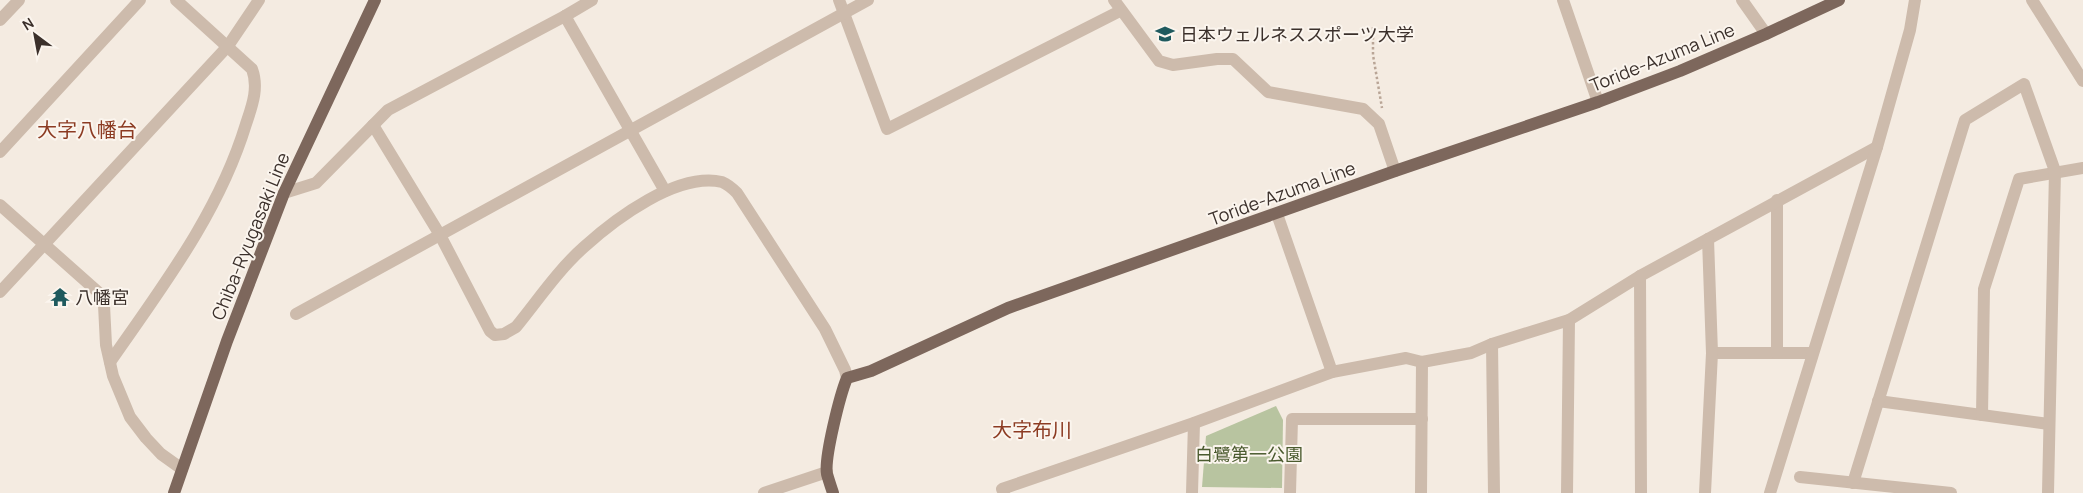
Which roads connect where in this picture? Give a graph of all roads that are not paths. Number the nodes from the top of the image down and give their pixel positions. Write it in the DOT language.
graph roads {
  1 [pos="19,0"];
  2 [pos="140,0"];
  3 [pos="176,0"];
  4 [pos="260,0"];
  5 [pos="375,0"];
  6 [pos="592,0"];
  7 [pos="839,0"];
  8 [pos="868,0"];
  9 [pos="1563,0"];
  10 [pos="1742,0"];
  11 [pos="1839,0"];
  12 [pos="1915,0"];
  13 [pos="2032,0"];
  14 [pos="1117,5"];
  15 [pos="844,14"];
  16 [pos="565,16"];
  17 [pos="0,20"];
  18 [pos="1766,34"];
  19 [pos="228,46"];
  20 [pos="2083,81"];
  21 [pos="1598,102"];
  22 [pos="374,125"];
  23 [pos="630,131"];
  24 [pos="1877,147"];
  25 [pos="0,152"];
  26 [pos="2083,168"];
  27 [pos="1395,171"];
  28 [pos="2055,171"];
  29 [pos="665,190"];
  30 [pos="284,193"];
  31 [pos="1777,200"];
  32 [pos="0,204"];
  33 [pos="1277,214"];
  34 [pos="440,235"];
  35 [pos="1708,239"];
  36 [pos="44,244"];
  37 [pos="1640,276"];
  38 [pos="0,292"];
  39 [pos="296,314"];
  40 [pos="1569,320"];
  41 [pos="1492,344"];
  42 [pos="1777,353"];
  43 [pos="1812,353"];
  44 [pos="1712,354"];
  45 [pos="110,362"];
  46 [pos="1422,362"];
  47 [pos="1332,372"];
  48 [pos="847,378"];
  49 [pos="1878,401"];
  50 [pos="1982,415"];
  51 [pos="1422,419"];
  52 [pos="1194,423"];
  53 [pos="2049,424"];
  54 [pos="182,469"];
  55 [pos="827,472"];
  56 [pos="1800,477"];
  57 [pos="1853,483"];
  58 [pos="174,493"];
  59 [pos="764,493"];
  60 [pos="833,493"];
  61 [pos="1004,493"];
  62 [pos="1192,493"];
  63 [pos="1290,493"];
  64 [pos="1422,493"];
  65 [pos="1494,493"];
  66 [pos="1567,493"];
  67 [pos="1641,493"];
  68 [pos="1705,493"];
  69 [pos="1770,493"];
  70 [pos="1951,493"];
  71 [pos="2048,493"];
  1 -- 17 [label="street"];
  2 -- 25 [label="street"];
  3 -- 19 [label="street"];
  4 -- 19 [label="street"];
  5 -- 30 [label="main road, Chiba-Ryugasaki Line"];
  6 -- 16 [label="street"];
  7 -- 15 [label="street"];
  8 -- 15 [label="street"];
  9 -- 21 [label="street"];
  10 -- 18 [label="street"];
  11 -- 18 [label="main road, Toride-Azuma Line"];
  12 -- 24 [label="street"];
  13 -- 20 [label="street"];
  14 -- 15 [label="street"];
  14 -- 27 [label="street"];
  15 -- 23 [label="street"];
  16 -- 22 [label="street"];
  16 -- 23 [label="street"];
  18 -- 21 [label="main road, Toride-Azuma Line"];
  19 -- 36 [label="street"];
  19 -- 45 [label="street"];
  21 -- 27 [label="main road, Toride-Azuma Line"];
  22 -- 30 [label="street"];
  22 -- 34 [label="street"];
  23 -- 29 [label="street"];
  23 -- 34 [label="street"];
  24 -- 31 [label="street"];
  24 -- 43 [label="street"];
  26 -- 28 [label="street"];
  27 -- 33 [label="main road, Toride-Azuma Line"];
  28 -- 49 [label="street"];
  28 -- 50 [label="street"];
  28 -- 53 [label="street"];
  29 -- 34 [label="street"];
  29 -- 48 [label="street"];
  30 -- 54 [label="main road, Chiba-Ryugasaki Line"];
  31 -- 35 [label="street"];
  31 -- 42 [label="street"];
  32 -- 36 [label="street"];
  33 -- 47 [label="street"];
  33 -- 48 [label="main road, Toride-Azuma Line"];
  34 -- 39 [label="street"];
  35 -- 37 [label="street"];
  35 -- 44 [label="street"];
  36 -- 38 [label="street"];
  36 -- 45 [label="street"];
  37 -- 40 [label="street"];
  37 -- 67 [label="street"];
  40 -- 41 [label="street"];
  40 -- 66 [label="street"];
  41 -- 46 [label="street"];
  41 -- 65 [label="street"];
  42 -- 43 [label="street"];
  42 -- 44 [label="street"];
  43 -- 69 [label="street"];
  44 -- 68 [label="street"];
  45 -- 54 [label="street"];
  46 -- 47 [label="street"];
  46 -- 51 [label="street"];
  47 -- 52 [label="street"];
  48 -- 55 [label="main road"];
  49 -- 50 [label="street"];
  49 -- 57 [label="street"];
  50 -- 53 [label="street"];
  51 -- 63 [label="street"];
  51 -- 64 [label="street"];
  52 -- 61 [label="street"];
  52 -- 62 [label="street"];
  53 -- 71 [label="street"];
  54 -- 58 [label="main road, Chiba-Ryugasaki Line"];
  55 -- 59 [label="street"];
  55 -- 60 [label="main road"];
  56 -- 57 [label="street"];
  57 -- 70 [label="street"];
}
